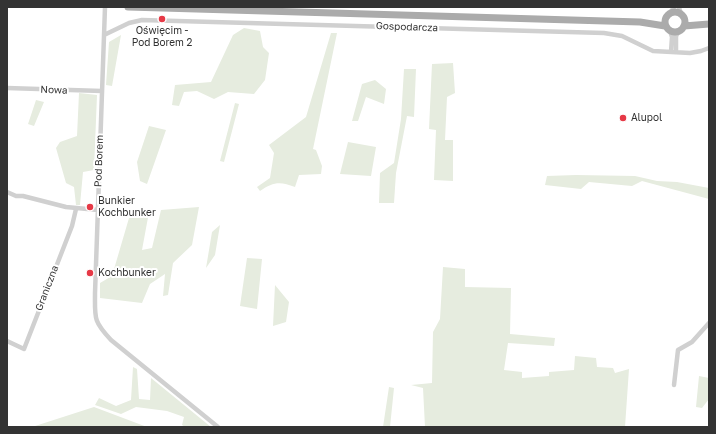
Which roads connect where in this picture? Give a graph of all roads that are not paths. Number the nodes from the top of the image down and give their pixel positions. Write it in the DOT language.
graph roads {
  1 [pos="105,7"];
  2 [pos="128,7"];
  3 [pos="673,10"];
  4 [pos="665,18"];
  5 [pos="681,19"];
  6 [pos="640,22"];
  7 [pos="707,24"];
  8 [pos="668,29"];
  9 [pos="104,35"];
  10 [pos="709,48"];
  11 [pos="674,52"];
  12 [pos="7,88"];
  13 [pos="102,91"];
  14 [pos="7,192"];
  15 [pos="76,209"];
  16 [pos="98,210"];
  17 [pos="709,323"];
  18 [pos="7,341"];
  19 [pos="674,385"];
  20 [pos="218,427"];
  1 -- 9 [label="street, Pod Borem"];
  2 -- 6 [label="main road"];
  3 -- 4 [label="main road"];
  3 -- 5 [label="main road"];
  4 -- 6 [label="main road"];
  4 -- 8 [label="main road"];
  5 -- 7 [label="main road"];
  5 -- 8 [label="main road"];
  5 -- 11 [label="street"];
  6 -- 8 [label="main road"];
  8 -- 11 [label="street"];
  9 -- 11 [label="street, Gospodarcza"];
  9 -- 13 [label="street, Pod Borem"];
  10 -- 11 [label="street, Gospodarcza"];
  12 -- 13 [label="street, Nowa"];
  13 -- 16 [label="street, Pod Borem"];
  14 -- 15 [label="street"];
  15 -- 16 [label="street"];
  15 -- 18 [label="street, Graniczna"];
  16 -- 20 [label="street, Pod Borem"];
  17 -- 19 [label="street"];
}
